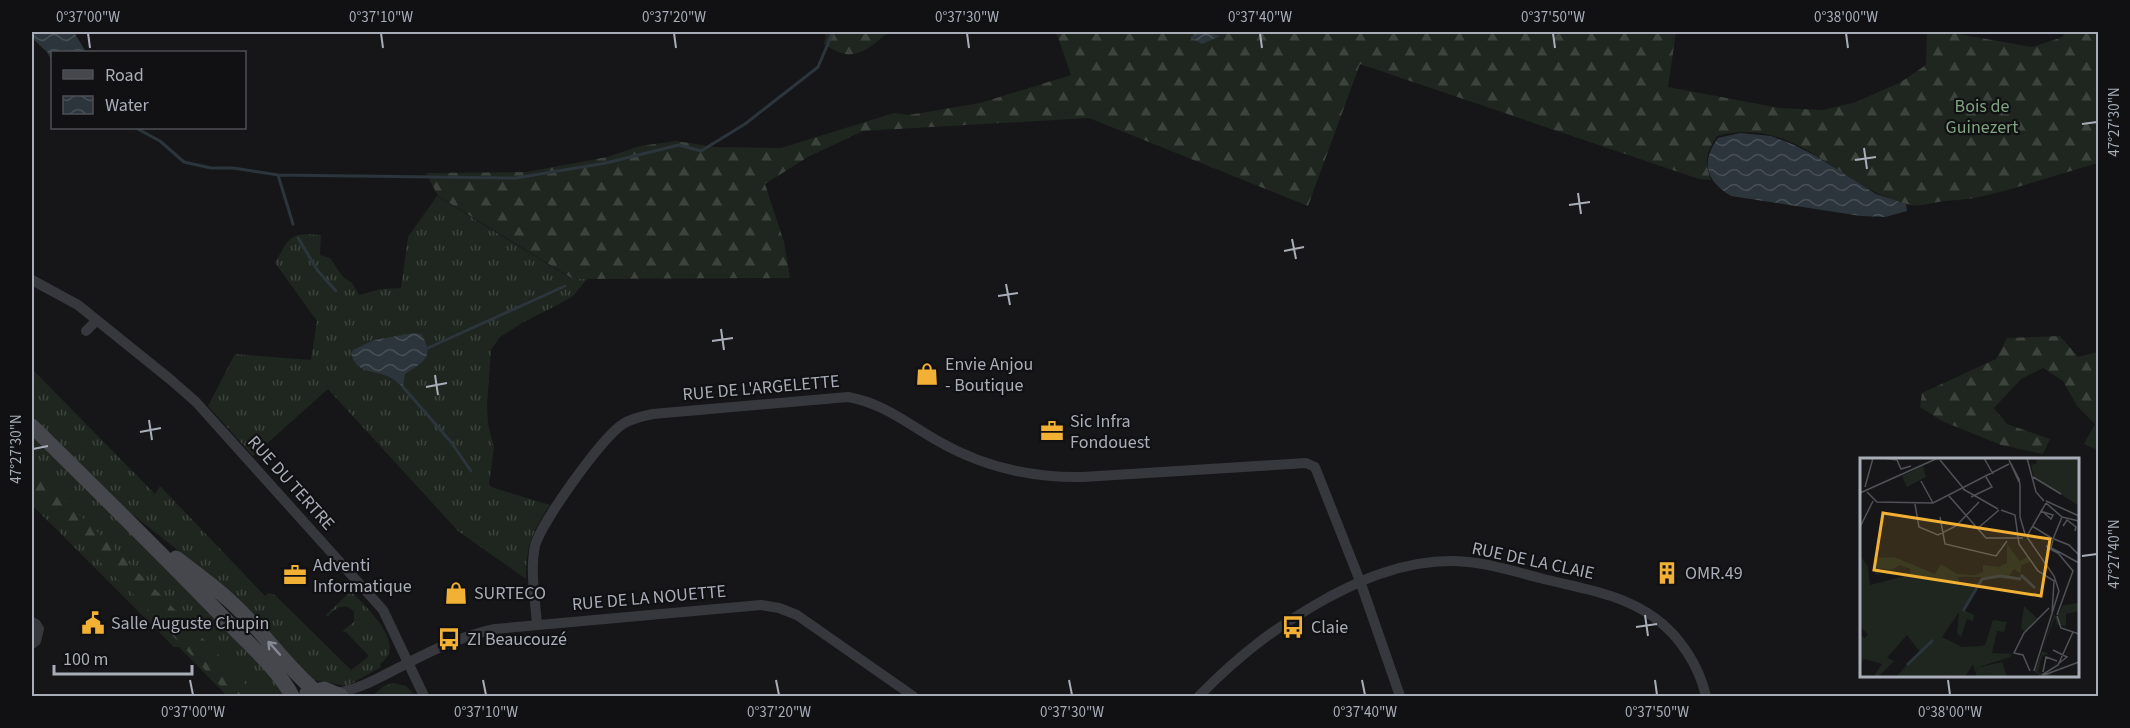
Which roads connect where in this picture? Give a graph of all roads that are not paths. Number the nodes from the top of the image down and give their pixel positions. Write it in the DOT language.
graph roads {
  1 [pos="32,280"];
  2 [pos="97,320"];
  3 [pos="86,330"];
  4 [pos="32,426"];
  5 [pos="127,519"];
  6 [pos="1360,581"];
  7 [pos="32,622"];
  8 [pos="537,624"];
  9 [pos="32,644"];
  10 [pos="408,663"];
  11 [pos="372,681"];
  12 [pos="308,693"];
  13 [pos="338,695"];
  14 [pos="292,696"];
  15 [pos="360,696"];
  16 [pos="424,696"];
  17 [pos="913,696"];
  18 [pos="1199,696"];
  19 [pos="1400,696"];
  20 [pos="1706,696"];
  1 -- 2 [label="street, RUE DU TERTRE"];
  2 -- 3 [label="street"];
  2 -- 10 [label="street, RUE DU TERTRE"];
  4 -- 5 [label="main road"];
  12 -- 5 [label="main road, one-way"];
  5 -- 14 [label="main road"];
  6 -- 8 [label="street, RUE DE L'ARGELETTE"];
  6 -- 18 [label="street, RUE DE LA CLAIE"];
  6 -- 19 [label="street"];
  6 -- 20 [label="street, RUE DE LA CLAIE"];
  7 -- 9 [label="street"];
  8 -- 10 [label="street, RUE DE LA NOUETTE"];
  8 -- 17 [label="street, RUE DE LA NOUETTE"];
  10 -- 11 [label="street, RUE DE LA NOUETTE"];
  10 -- 16 [label="street, RUE DU TERTRE"];
  11 -- 13 [label="street, RUE DE LA NOUETTE"];
  11 -- 15 [label="street, RUE DE LA NOUETTE"];
  12 -- 13 [label="main road"];
}
